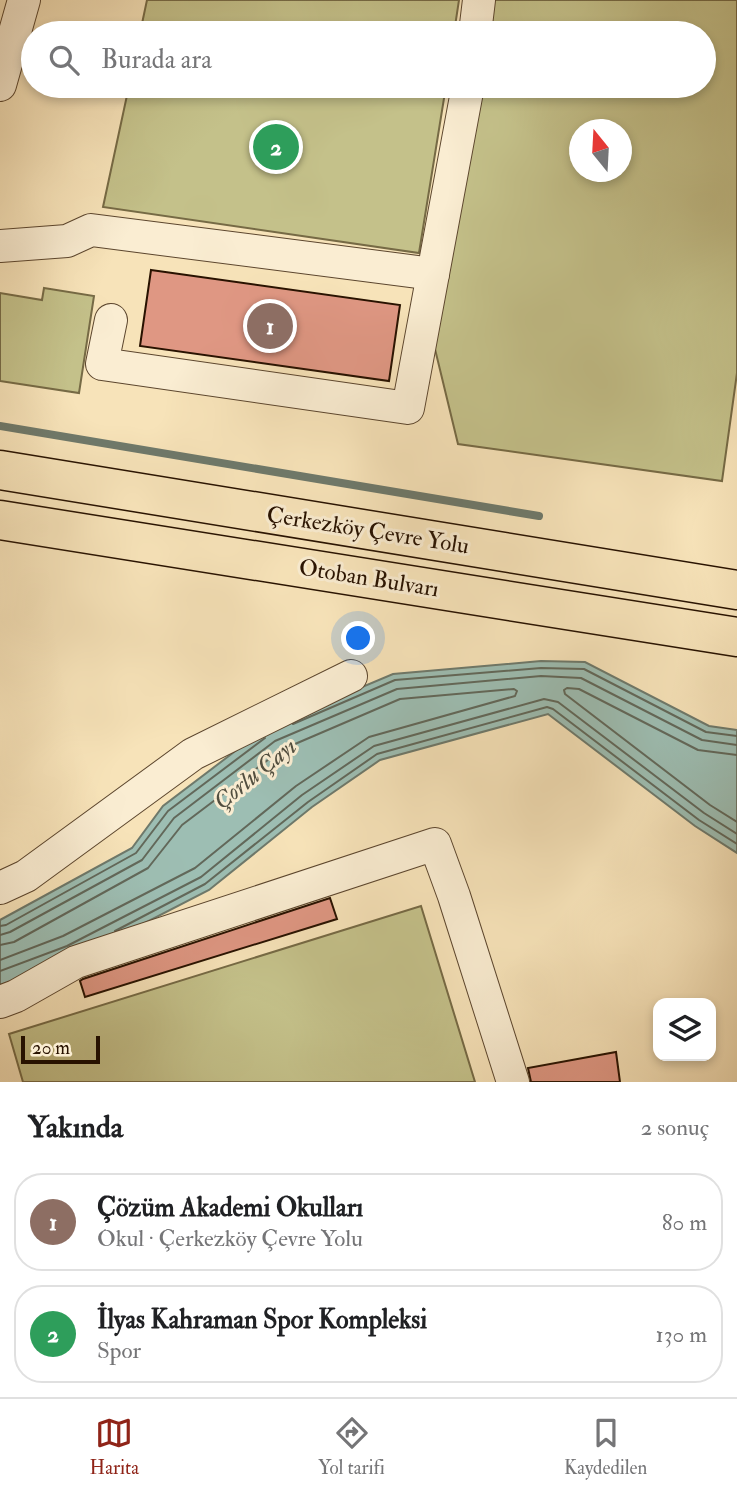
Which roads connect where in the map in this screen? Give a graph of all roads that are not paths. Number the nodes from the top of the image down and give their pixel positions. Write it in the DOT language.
graph roads {
  1 [pos="24,0"];
  2 [pos="479,0"];
  3 [pos="476,21"];
  4 [pos="0,85"];
  5 [pos="466,98"];
  6 [pos="0,246"];
  7 [pos="433,274"];
  8 [pos="111,320"];
  9 [pos="0,470"];
  10 [pos="0,520"];
  11 [pos="737,590"];
  12 [pos="737,637"];
  13 [pos="351,676"];
  14 [pos="0,888"];
  15 [pos="0,1002"];
  16 [pos="513,1082"];
  1 -- 4 [label="lane"];
  2 -- 3 [label="lane"];
  5 -- 7 [label="lane"];
  6 -- 7 [label="lane"];
  7 -- 8 [label="lane"];
  9 -- 11 [label="highway, Çerkezköy Çevre Yolu"];
  10 -- 12 [label="highway, Otoban Bulvarı"];
  13 -- 14 [label="lane"];
  15 -- 16 [label="lane"];
}
